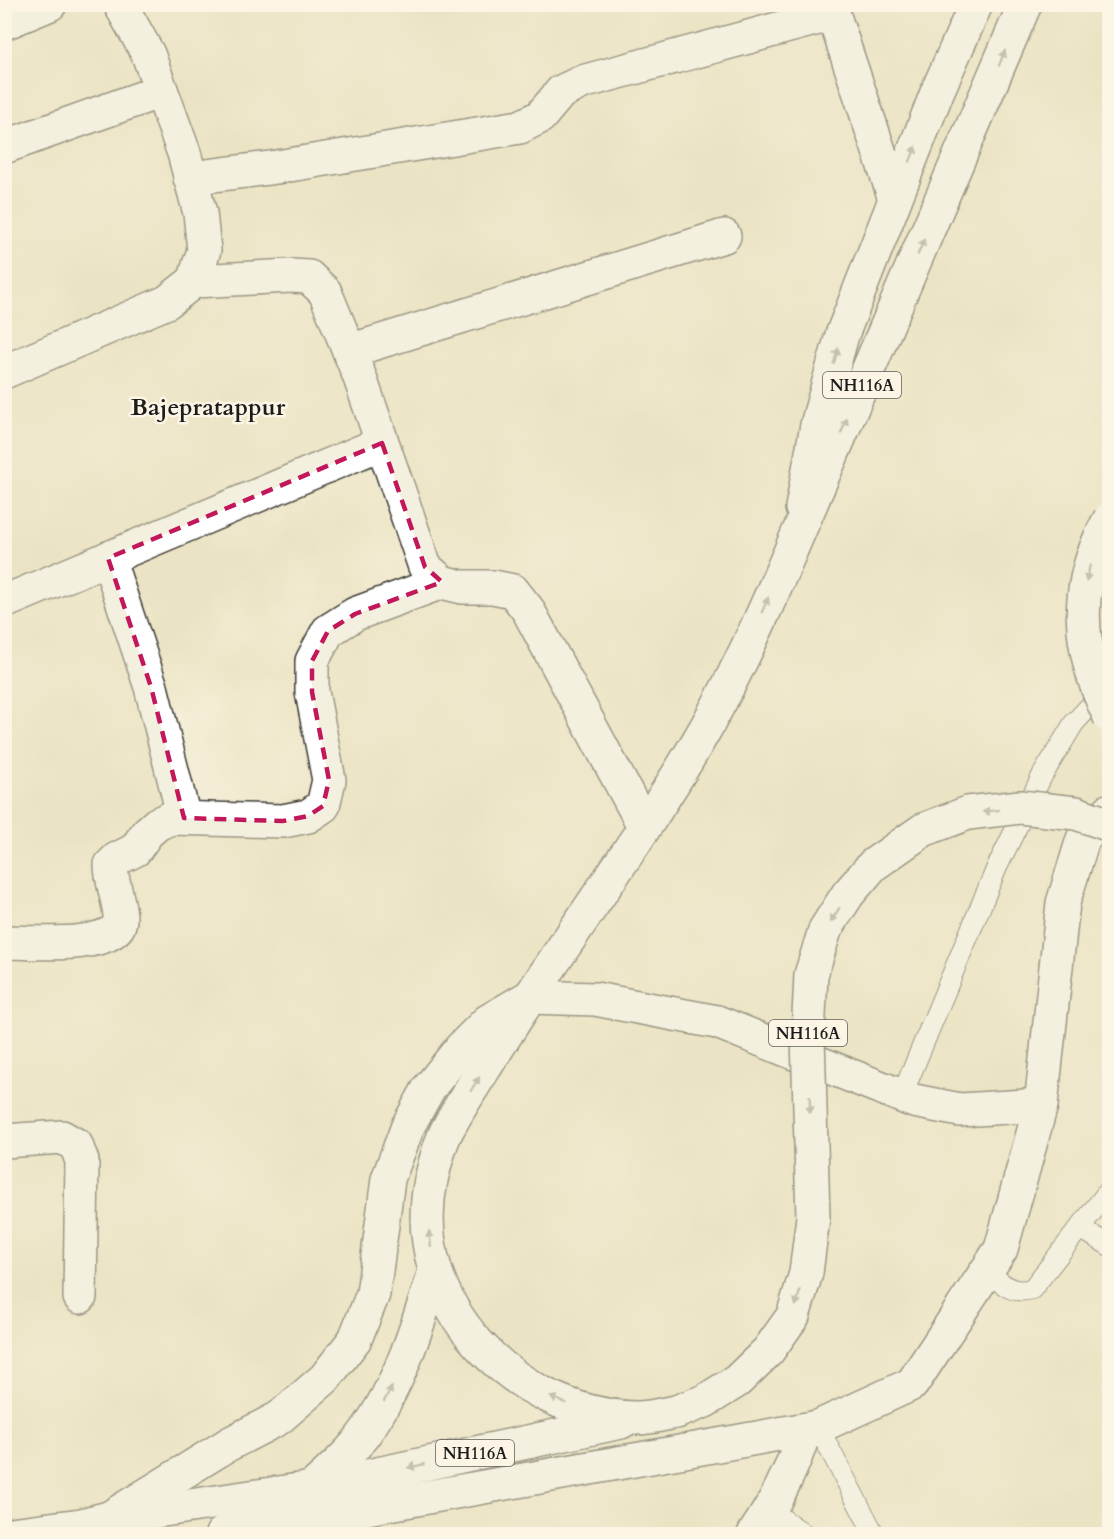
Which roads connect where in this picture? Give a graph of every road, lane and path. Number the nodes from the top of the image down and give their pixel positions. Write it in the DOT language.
graph roads {
  1 [pos="50,4"];
  2 [pos="120,4"];
  3 [pos="976,4"];
  4 [pos="1025,4"];
  5 [pos="831,9"];
  6 [pos="4,23"];
  7 [pos="161,91"];
  8 [pos="4,147"];
  9 [pos="190,178"];
  10 [pos="895,199"];
  11 [pos="724,236"];
  12 [pos="194,281"];
  13 [pos="349,351"];
  14 [pos="4,372"];
  15 [pos="382,443"];
  16 [pos="1110,519"];
  17 [pos="797,536"];
  18 [pos="108,558"];
  19 [pos="442,582"];
  20 [pos="4,602"];
  21 [pos="1110,684"];
  22 [pos="1110,717"];
  23 [pos="1110,810"];
  24 [pos="184,818"];
  25 [pos="1110,825"];
  26 [pos="644,826"];
  27 [pos="4,942"];
  28 [pos="529,997"];
  29 [pos="902,1095"];
  30 [pos="1041,1105"];
  31 [pos="4,1141"];
  32 [pos="1110,1189"];
  33 [pos="1080,1228"];
  34 [pos="1110,1246"];
  35 [pos="435,1271"];
  36 [pos="986,1271"];
  37 [pos="81,1297"];
  38 [pos="638,1419"];
  39 [pos="812,1429"];
  40 [pos="312,1488"];
  41 [pos="762,1522"];
  42 [pos="107,1526"];
  43 [pos="10,1534"];
  44 [pos="222,1534"];
  45 [pos="804,1534"];
  46 [pos="874,1534"];
  1 -- 6 [label="main road"];
  2 -- 7 [label="main road"];
  10 -- 3 [label="main road, one-way"];
  17 -- 4 [label="main road, NH116A, one-way"];
  5 -- 9 [label="main road"];
  5 -- 10 [label="main road"];
  7 -- 8 [label="main road"];
  7 -- 9 [label="main road"];
  9 -- 12 [label="main road"];
  17 -- 10 [label="main road, one-way"];
  11 -- 13 [label="main road"];
  12 -- 13 [label="main road"];
  12 -- 14 [label="main road"];
  13 -- 15 [label="main road"];
  15 -- 18 [label="main road"];
  15 -- 19 [label="main road"];
  16 -- 22 [label="main road, one-way, bridge"];
  26 -- 17 [label="main road, NH116A, one-way"];
  18 -- 20 [label="main road"];
  18 -- 24 [label="main road"];
  19 -- 24 [label="main road"];
  19 -- 26 [label="main road"];
  21 -- 29 [label="lane"];
  23 -- 30 [label="main road"];
  24 -- 27 [label="main road"];
  25 -- 38 [label="main road, NH116A, one-way, bridge"];
  26 -- 28 [label="main road, NH116A"];
  28 -- 29 [label="main road"];
  35 -- 28 [label="main road, NH116A, one-way"];
  28 -- 42 [label="main road"];
  29 -- 30 [label="main road"];
  30 -- 36 [label="main road"];
  31 -- 37 [label="main road"];
  32 -- 33 [label="lane"];
  33 -- 34 [label="lane"];
  33 -- 36 [label="lane"];
  38 -- 35 [label="main road, NH116A, one-way"];
  40 -- 35 [label="main road, NH116A, one-way"];
  36 -- 39 [label="main road"];
  38 -- 40 [label="main road, NH116A, one-way"];
  39 -- 41 [label="main road"];
  39 -- 44 [label="main road"];
  39 -- 46 [label="lane"];
  40 -- 42 [label="main road, NH116A"];
  41 -- 45 [label="lane"];
  42 -- 43 [label="main road, NH116A"];
}
